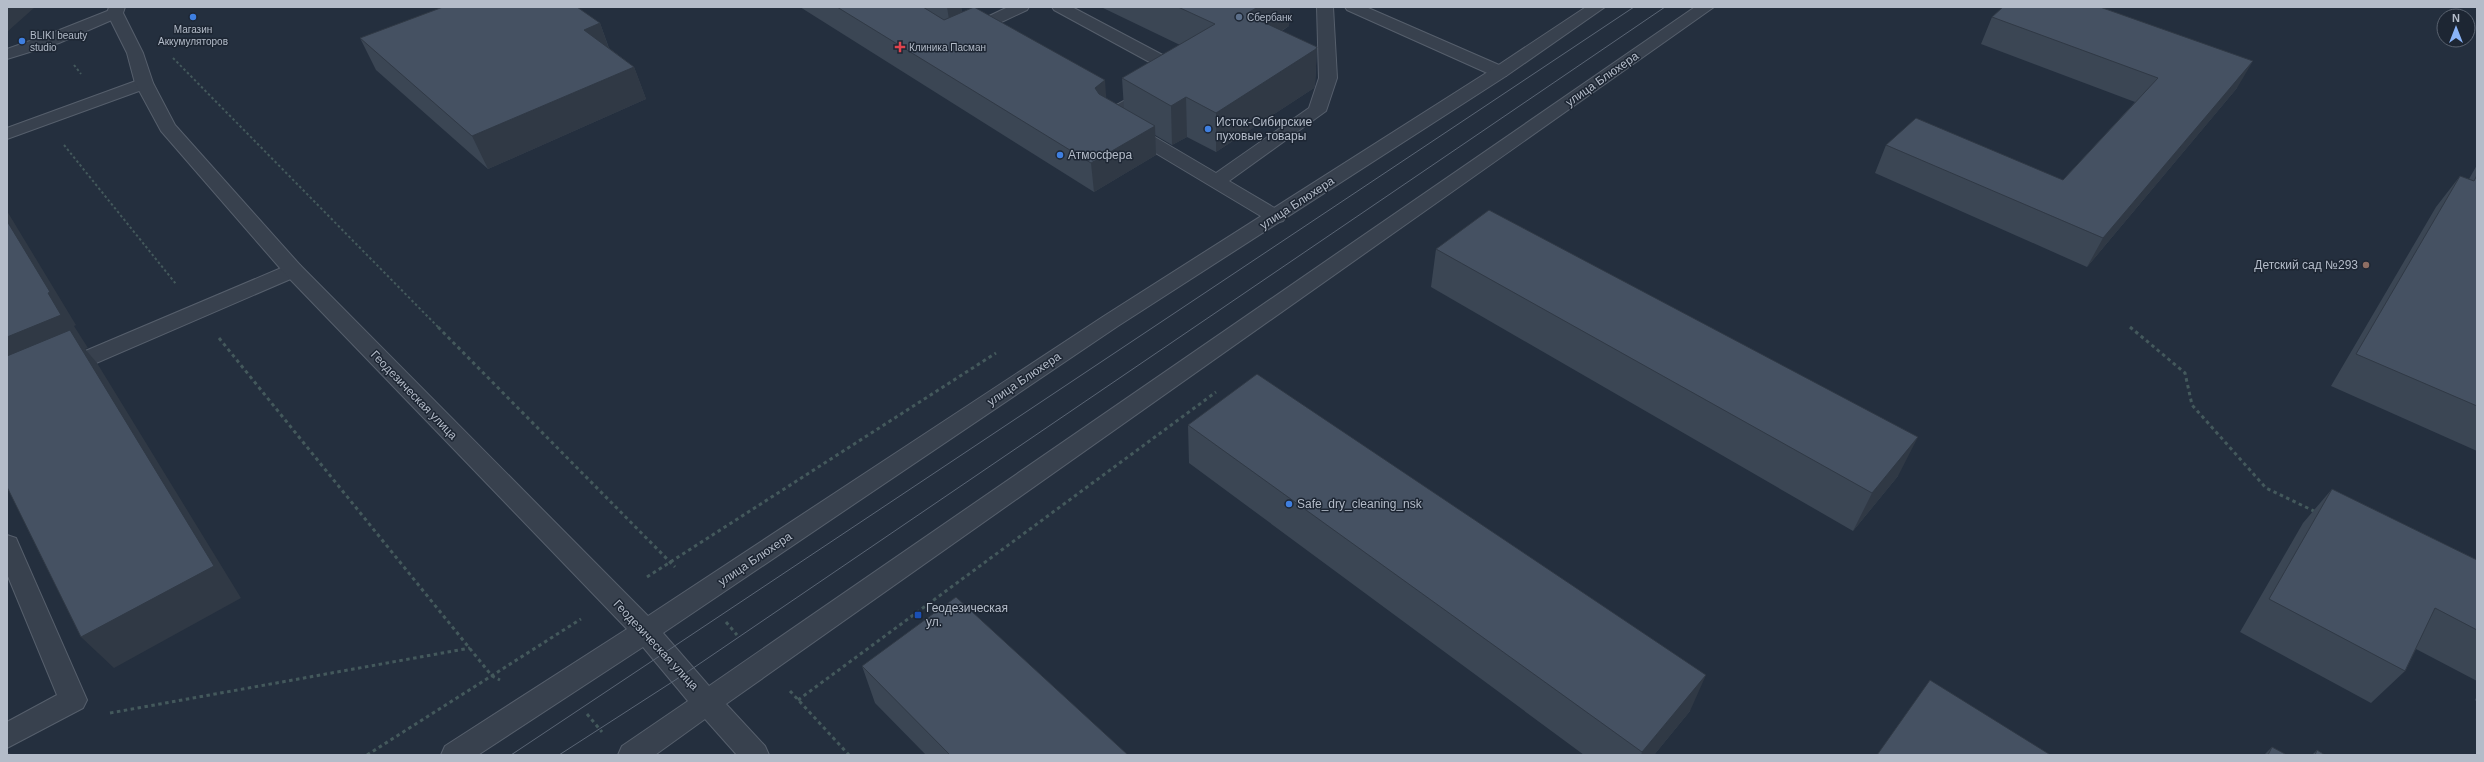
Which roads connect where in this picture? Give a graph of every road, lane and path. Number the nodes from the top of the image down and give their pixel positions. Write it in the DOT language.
graph roads {
  1 [pos="1021,7"];
  2 [pos="1060,7"];
  3 [pos="1325,7"];
  4 [pos="1353,7"];
  5 [pos="1597,7"];
  6 [pos="1706,7"];
  7 [pos="116,10"];
  8 [pos="956,38"];
  9 [pos="53,39"];
  10 [pos="7,54"];
  11 [pos="171,56"];
  12 [pos="1500,72"];
  13 [pos="83,77"];
  14 [pos="144,83"];
  15 [pos="43,120"];
  16 [pos="7,134"];
  17 [pos="1217,181"];
  18 [pos="1276,217"];
  19 [pos="293,270"];
  20 [pos="198,312"];
  21 [pos="2130,327"];
  22 [pos="44,377"];
  23 [pos="2322,515"];
  24 [pos="7,545"];
  25 [pos="704,593"];
  26 [pos="587,615"];
  27 [pos="646,631"];
  28 [pos="470,648"];
  29 [pos="763,663"];
  30 [pos="492,676"];
  31 [pos="708,701"];
  32 [pos="106,714"];
  33 [pos="7,736"];
  34 [pos="368,755"];
  35 [pos="455,755"];
  36 [pos="632,755"];
  37 [pos="755,755"];
  38 [pos="849,755"];
  1 -- 8 [label="street"];
  2 -- 17 [label="street"];
  3 -- 17 [label="street"];
  4 -- 12 [label="street"];
  5 -- 12 [label="street, улица Блюхера"];
  6 -- 29 [label="street, улица Блюхера"];
  7 -- 9 [label="street"];
  7 -- 14 [label="street, Геодезическая улица"];
  9 -- 10 [label="street"];
  9 -- 13 [label="path"];
  11 -- 25 [label="path"];
  12 -- 18 [label="street, улица Блюхера"];
  14 -- 15 [label="street"];
  14 -- 19 [label="street, Геодезическая улица"];
  15 -- 16 [label="street"];
  15 -- 20 [label="path"];
  17 -- 18 [label="street"];
  18 -- 25 [label="street, улица Блюхера"];
  19 -- 20 [label="street"];
  19 -- 27 [label="street, Геодезическая улица"];
  20 -- 22 [label="street"];
  20 -- 28 [label="path"];
  21 -- 23 [label="path"];
  24 -- 33 [label="street"];
  25 -- 27 [label="street, улица Блюхера"];
  25 -- 29 [label="path"];
  26 -- 30 [label="path"];
  27 -- 31 [label="street, Геодезическая улица"];
  27 -- 35 [label="street, улица Блюхера"];
  28 -- 30 [label="path"];
  28 -- 32 [label="path"];
  29 -- 31 [label="street, улица Блюхера"];
  29 -- 38 [label="path"];
  30 -- 34 [label="path"];
  31 -- 36 [label="street, улица Блюхера"];
  31 -- 37 [label="street, Геодезическая улица"];
}
